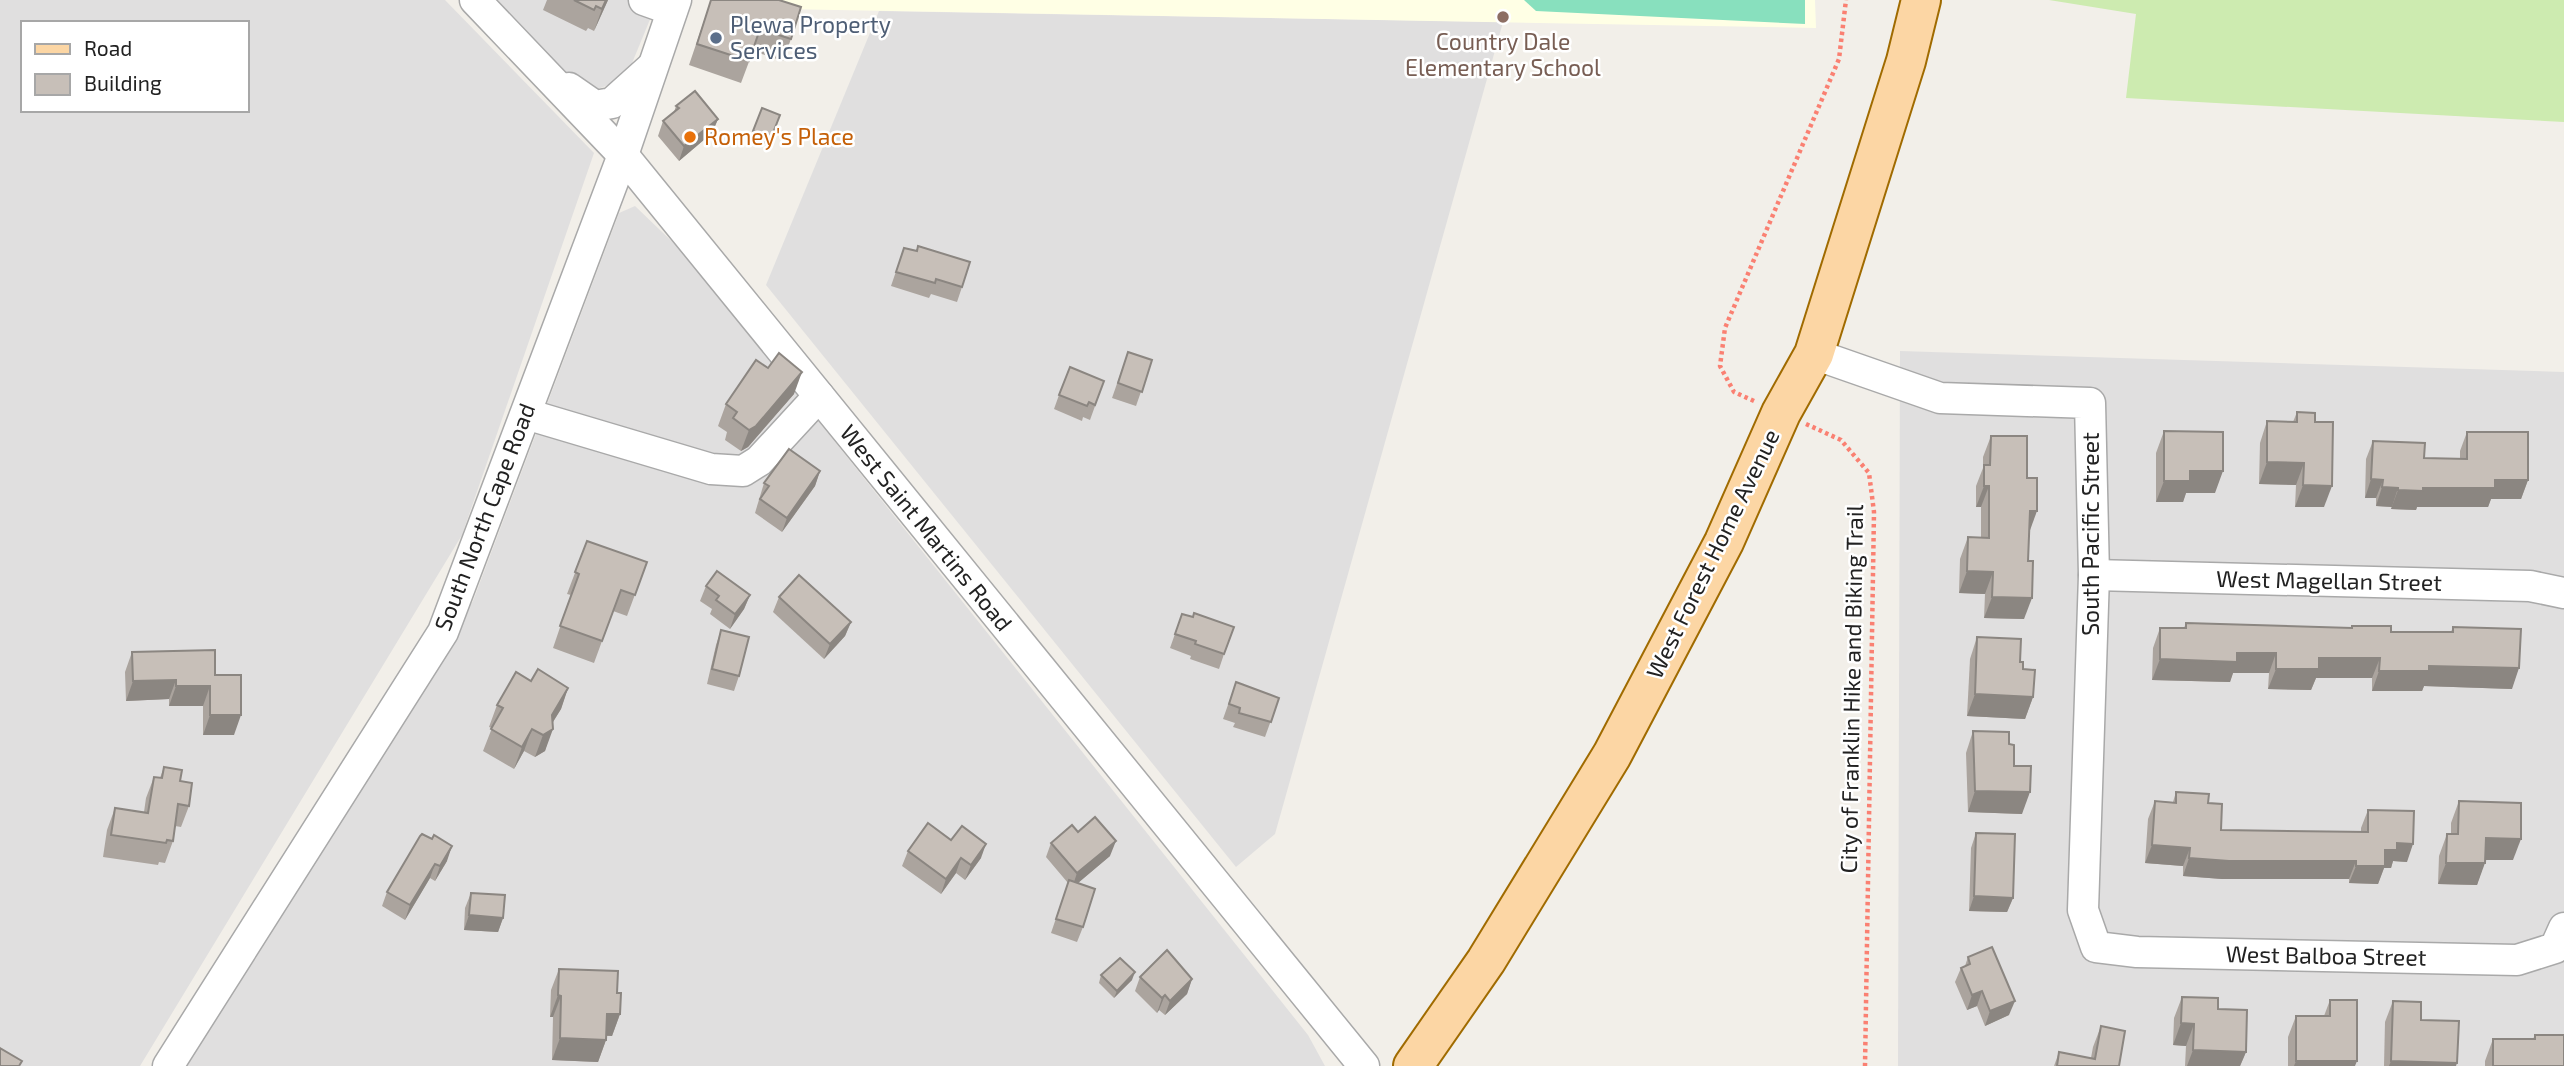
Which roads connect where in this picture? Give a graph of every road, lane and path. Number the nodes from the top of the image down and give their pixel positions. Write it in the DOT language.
graph roads {
  1 [pos="1846,0"];
  2 [pos="1921,0"];
  3 [pos="664,3"];
  4 [pos="488,5"];
  5 [pos="541,68"];
  6 [pos="651,68"];
  7 [pos="624,155"];
  8 [pos="1814,354"];
  9 [pos="819,396"];
  10 [pos="1781,413"];
  11 [pos="526,414"];
  12 [pos="2094,575"];
  13 [pos="2564,593"];
  14 [pos="2559,938"];
  15 [pos="2096,947"];
  16 [pos="168,1066"];
  17 [pos="1364,1066"];
  18 [pos="1413,1066"];
  19 [pos="1865,1066"];
  1 -- 10 [label="path, City of Franklin Hike and Biking Trail"];
  2 -- 8 [label="main road, West Forest Home Avenue"];
  3 -- 6 [label="street, South North Cape Road"];
  4 -- 5 [label="street, West Saint Martins Road"];
  5 -- 6 [label="street"];
  5 -- 7 [label="street, West Saint Martins Road"];
  6 -- 7 [label="street, South North Cape Road"];
  7 -- 9 [label="street, West Saint Martins Road"];
  7 -- 11 [label="street, South North Cape Road"];
  8 -- 10 [label="main road, West Forest Home Avenue"];
  8 -- 12 [label="street, South Pacific Street"];
  9 -- 11 [label="street"];
  9 -- 17 [label="street, West Saint Martins Road"];
  10 -- 18 [label="main road, West Forest Home Avenue"];
  10 -- 19 [label="path, City of Franklin Hike and Biking Trail"];
  11 -- 16 [label="street, South North Cape Road"];
  12 -- 13 [label="street, West Magellan Street"];
  12 -- 15 [label="street, South Pacific Street"];
  14 -- 15 [label="street, West Balboa Street"];
}
